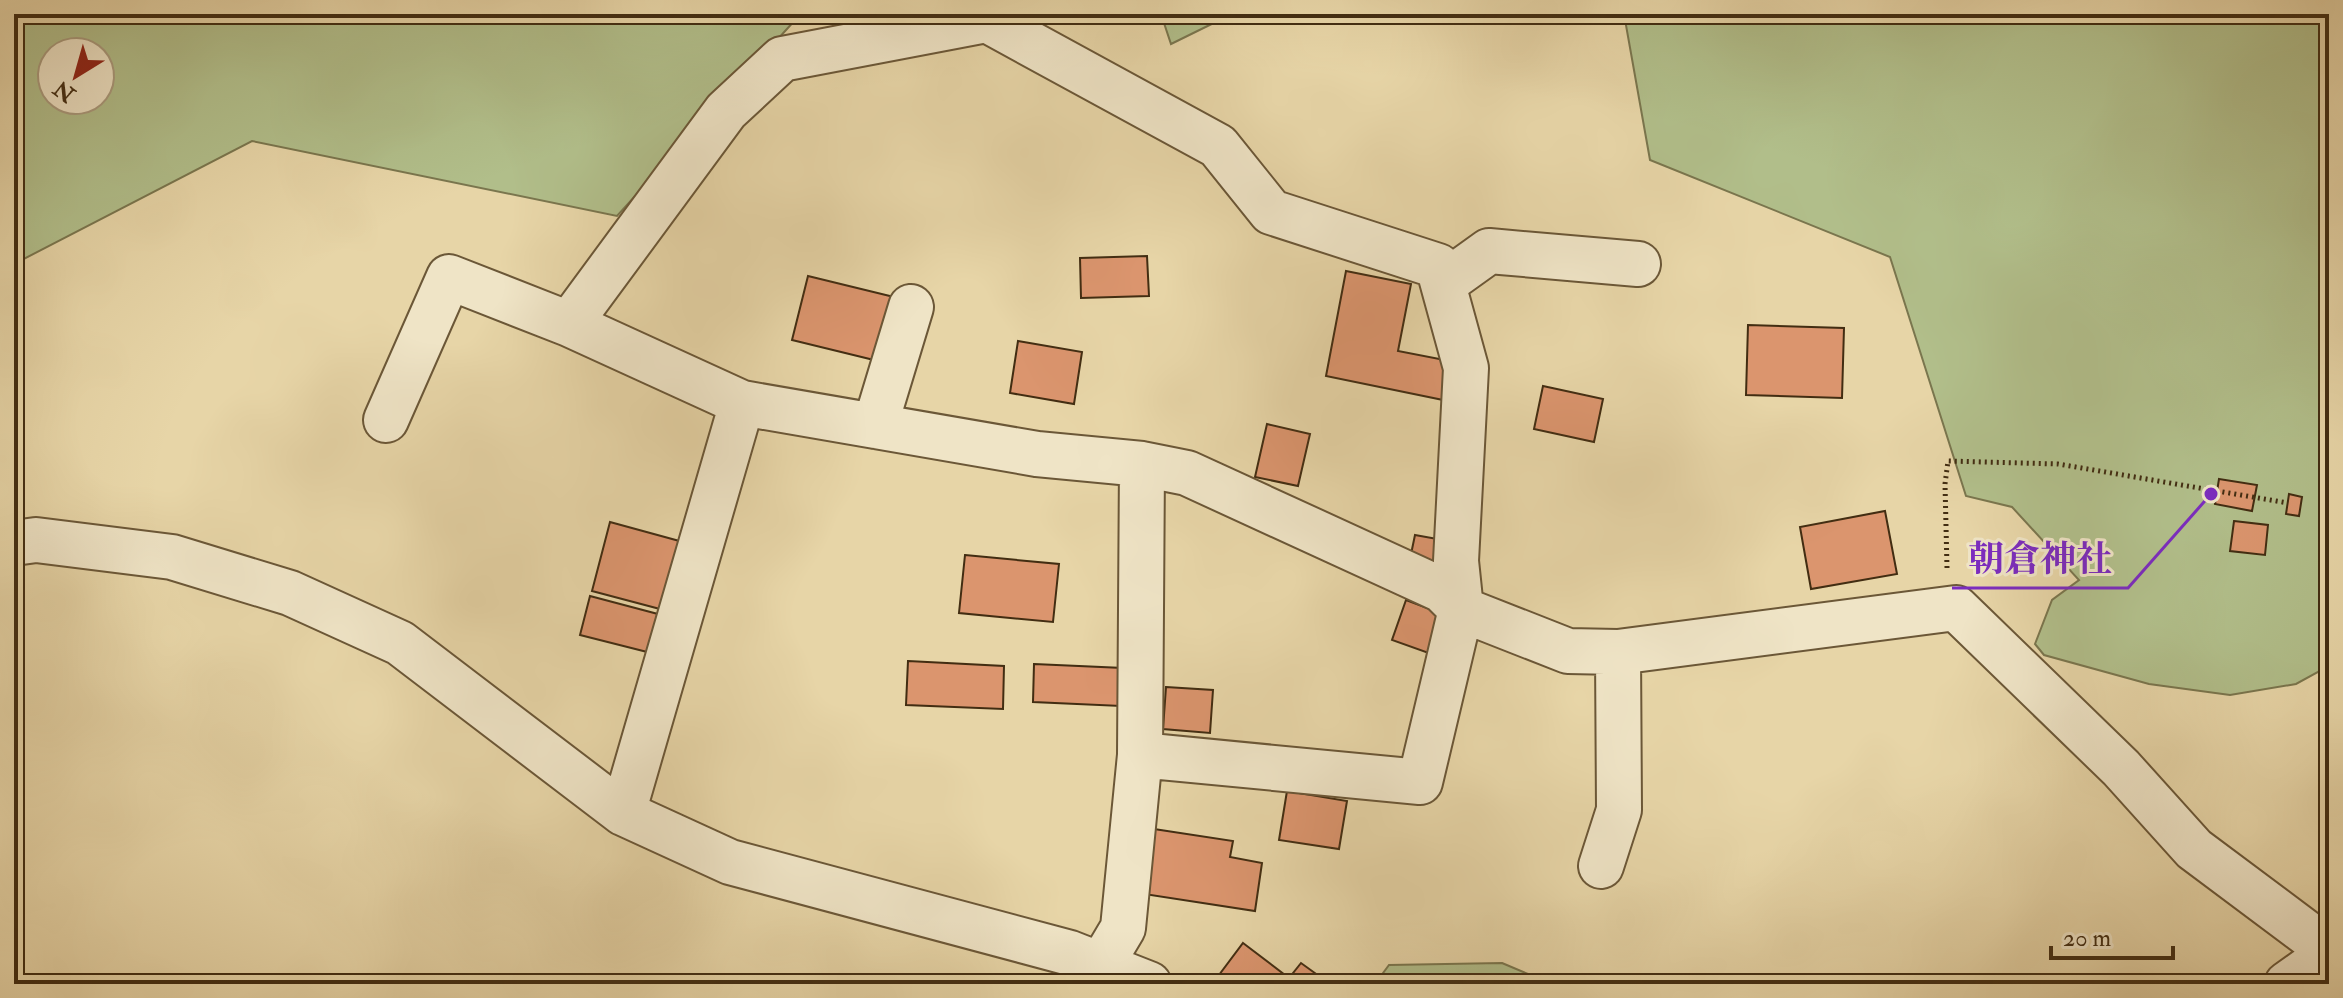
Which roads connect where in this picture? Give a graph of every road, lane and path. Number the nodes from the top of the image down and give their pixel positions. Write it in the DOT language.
graph roads {
  1 [pos="988,17"];
  2 [pos="1638,264"];
  3 [pos="1443,284"];
  4 [pos="911,307"];
  5 [pos="569,324"];
  6 [pos="742,403"];
  7 [pos="386,420"];
  8 [pos="875,426"];
  9 [pos="1142,464"];
  10 [pos="2288,503"];
  11 [pos="14,543"];
  12 [pos="1461,609"];
  13 [pos="1948,609"];
  14 [pos="1618,652"];
  15 [pos="1140,755"];
  16 [pos="623,813"];
  17 [pos="1601,866"];
  18 [pos="2329,952"];
  19 [pos="1101,965"];
  20 [pos="1149,984"];
  21 [pos="2287,984"];
  1 -- 3 [label="street"];
  1 -- 5 [label="street"];
  2 -- 3 [label="street"];
  3 -- 12 [label="street"];
  4 -- 8 [label="street"];
  5 -- 6 [label="street"];
  5 -- 7 [label="street"];
  6 -- 8 [label="street"];
  6 -- 16 [label="street"];
  8 -- 9 [label="street"];
  9 -- 12 [label="street"];
  9 -- 15 [label="street"];
  10 -- 13 [label="path"];
  11 -- 16 [label="street"];
  12 -- 14 [label="street"];
  12 -- 15 [label="street"];
  13 -- 14 [label="street"];
  13 -- 18 [label="street"];
  14 -- 17 [label="street"];
  15 -- 19 [label="street"];
  16 -- 19 [label="street"];
  18 -- 21 [label="street"];
  19 -- 20 [label="street"];
}
